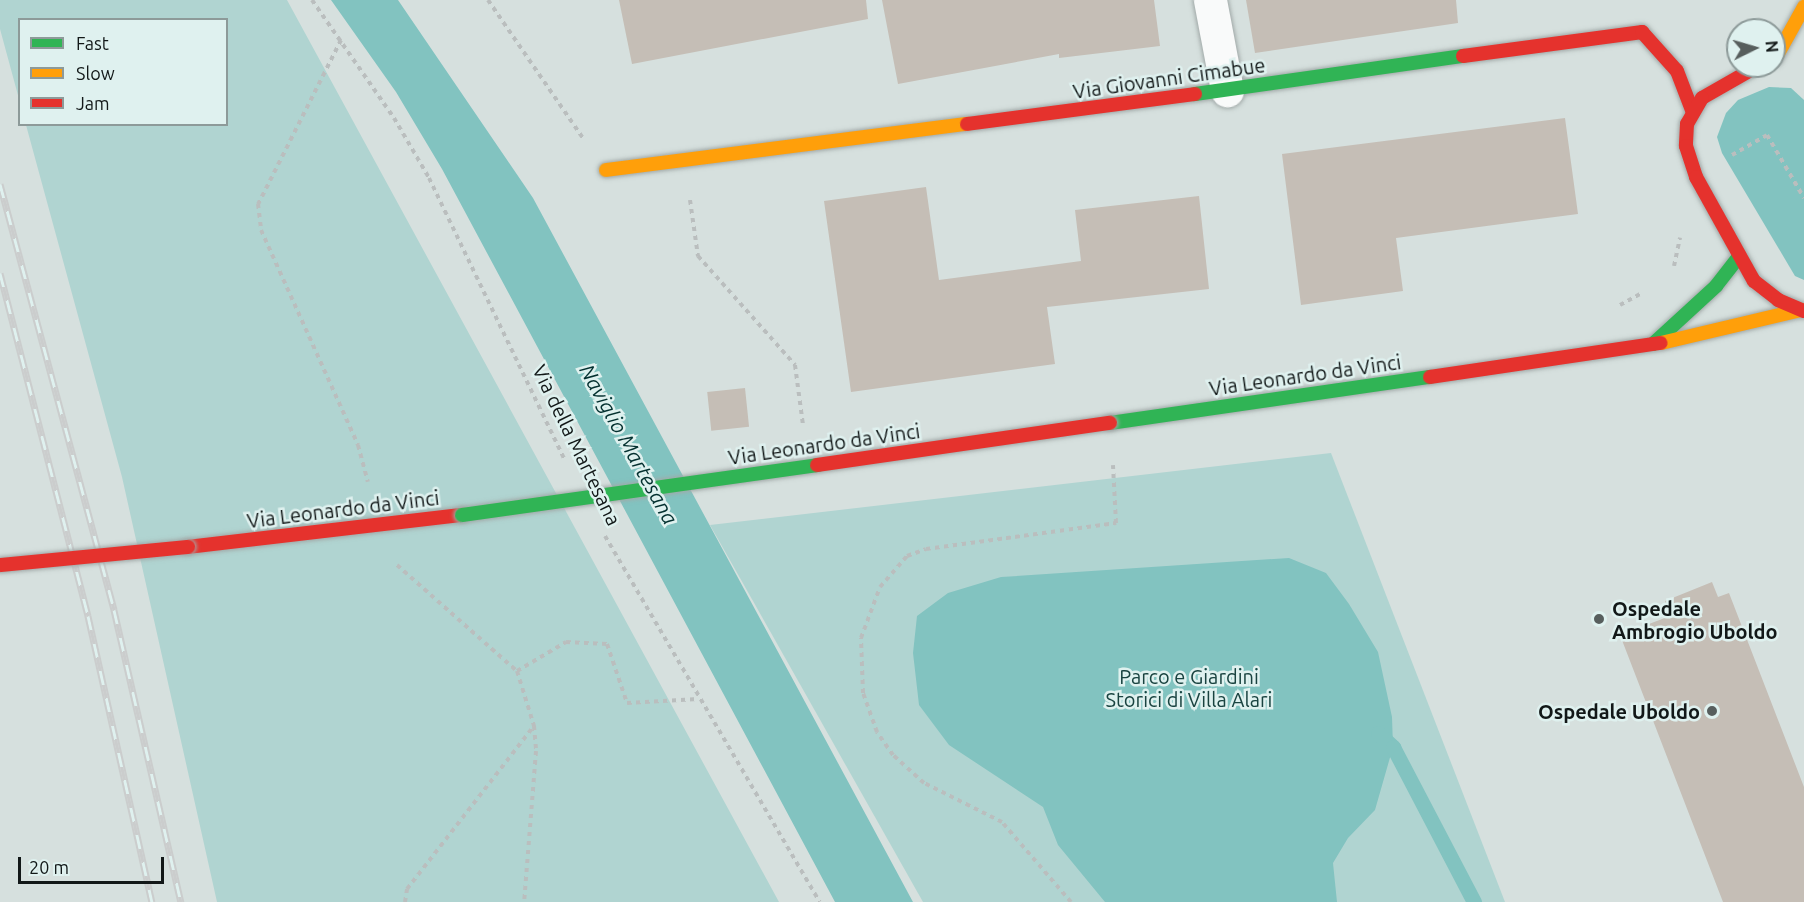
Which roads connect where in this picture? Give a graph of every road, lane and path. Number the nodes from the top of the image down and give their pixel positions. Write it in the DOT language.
graph roads {
  1 [pos="312,0"];
  2 [pos="488,0"];
  3 [pos="1210,0"];
  4 [pos="1804,7"];
  5 [pos="341,40"];
  6 [pos="1786,40"];
  7 [pos="1786,59"];
  8 [pos="1791,59"];
  9 [pos="1735,78"];
  10 [pos="1227,90"];
  11 [pos="1692,110"];
  12 [pos="685,160"];
  13 [pos="606,170"];
  14 [pos="1696,177"];
  15 [pos="1804,198"];
  16 [pos="1738,258"];
  17 [pos="1803,310"];
  18 [pos="1652,345"];
  19 [pos="1110,423"];
  20 [pos="804,429"];
  21 [pos="567,464"];
  22 [pos="374,525"];
  23 [pos="600,526"];
  24 [pos="0,565"];
  25 [pos="517,671"];
  26 [pos="698,699"];
  27 [pos="534,726"];
  28 [pos="405,902"];
  29 [pos="524,902"];
  30 [pos="820,902"];
  31 [pos="1071,902"];
  1 -- 5 [label="path, Via della Martesana"];
  2 -- 13 [label="path"];
  3 -- 10 [label="street"];
  4 -- 6 [label="street"];
  5 -- 21 [label="path, Via della Martesana"];
  5 -- 22 [label="path"];
  7 -- 8 [label="street"];
  9 -- 11 [label="street"];
  10 -- 11 [label="street, Via Giovanni Cimabue"];
  10 -- 12 [label="street, Via Giovanni Cimabue"];
  11 -- 14 [label="street"];
  12 -- 13 [label="street, Via Giovanni Cimabue"];
  12 -- 20 [label="path"];
  14 -- 15 [label="path"];
  14 -- 16 [label="street"];
  16 -- 17 [label="street"];
  16 -- 18 [label="street"];
  17 -- 18 [label="street, Via Leonardo da Vinci"];
  18 -- 19 [label="street, Via Leonardo da Vinci"];
  19 -- 22 [label="street, Via Leonardo da Vinci, bridge"];
  19 -- 31 [label="path"];
  22 -- 24 [label="street, Via Leonardo da Vinci, bridge"];
  22 -- 25 [label="path"];
  23 -- 26 [label="path, Via della Martesana"];
  25 -- 26 [label="path"];
  25 -- 27 [label="path"];
  26 -- 30 [label="path, Via della Martesana"];
  27 -- 28 [label="path"];
  27 -- 29 [label="path"];
}
